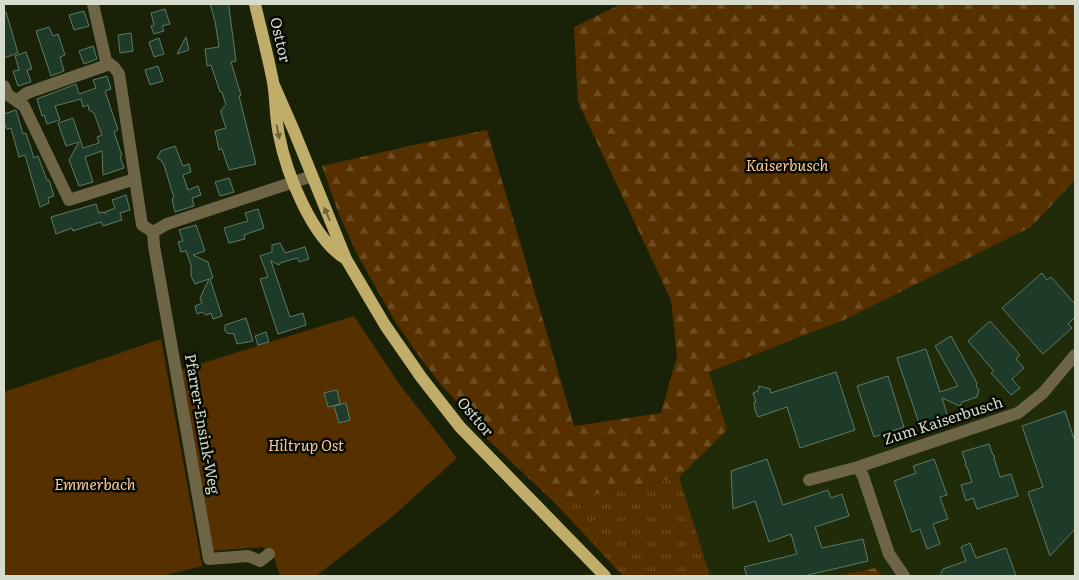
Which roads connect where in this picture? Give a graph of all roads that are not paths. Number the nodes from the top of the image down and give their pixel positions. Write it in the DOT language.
graph roads {
  1 [pos="93,4"];
  2 [pos="255,4"];
  3 [pos="110,64"];
  4 [pos="273,83"];
  5 [pos="4,86"];
  6 [pos="17,100"];
  7 [pos="312,176"];
  8 [pos="135,179"];
  9 [pos="294,183"];
  10 [pos="153,232"];
  11 [pos="346,259"];
  12 [pos="1075,355"];
  13 [pos="858,467"];
  14 [pos="809,480"];
  15 [pos="269,554"];
  16 [pos="605,576"];
  17 [pos="904,576"];
  1 -- 3 [label="street, Pfarrer-Ensink-Weg"];
  2 -- 4 [label="main road, Osttor"];
  3 -- 6 [label="street"];
  3 -- 8 [label="street, Pfarrer-Ensink-Weg"];
  4 -- 7 [label="main road, Osttor"];
  4 -- 9 [label="main road, Osttor, one-way"];
  5 -- 6 [label="street"];
  6 -- 8 [label="street"];
  7 -- 9 [label="street"];
  11 -- 7 [label="main road, Osttor, one-way"];
  8 -- 10 [label="street, Pfarrer-Ensink-Weg"];
  9 -- 10 [label="street"];
  9 -- 11 [label="main road, Osttor"];
  10 -- 15 [label="street, Pfarrer-Ensink-Weg"];
  11 -- 16 [label="main road, Osttor"];
  12 -- 13 [label="street, Zum Kaiserbusch"];
  13 -- 14 [label="street, Zum Kaiserbusch"];
  13 -- 17 [label="street"];
}
